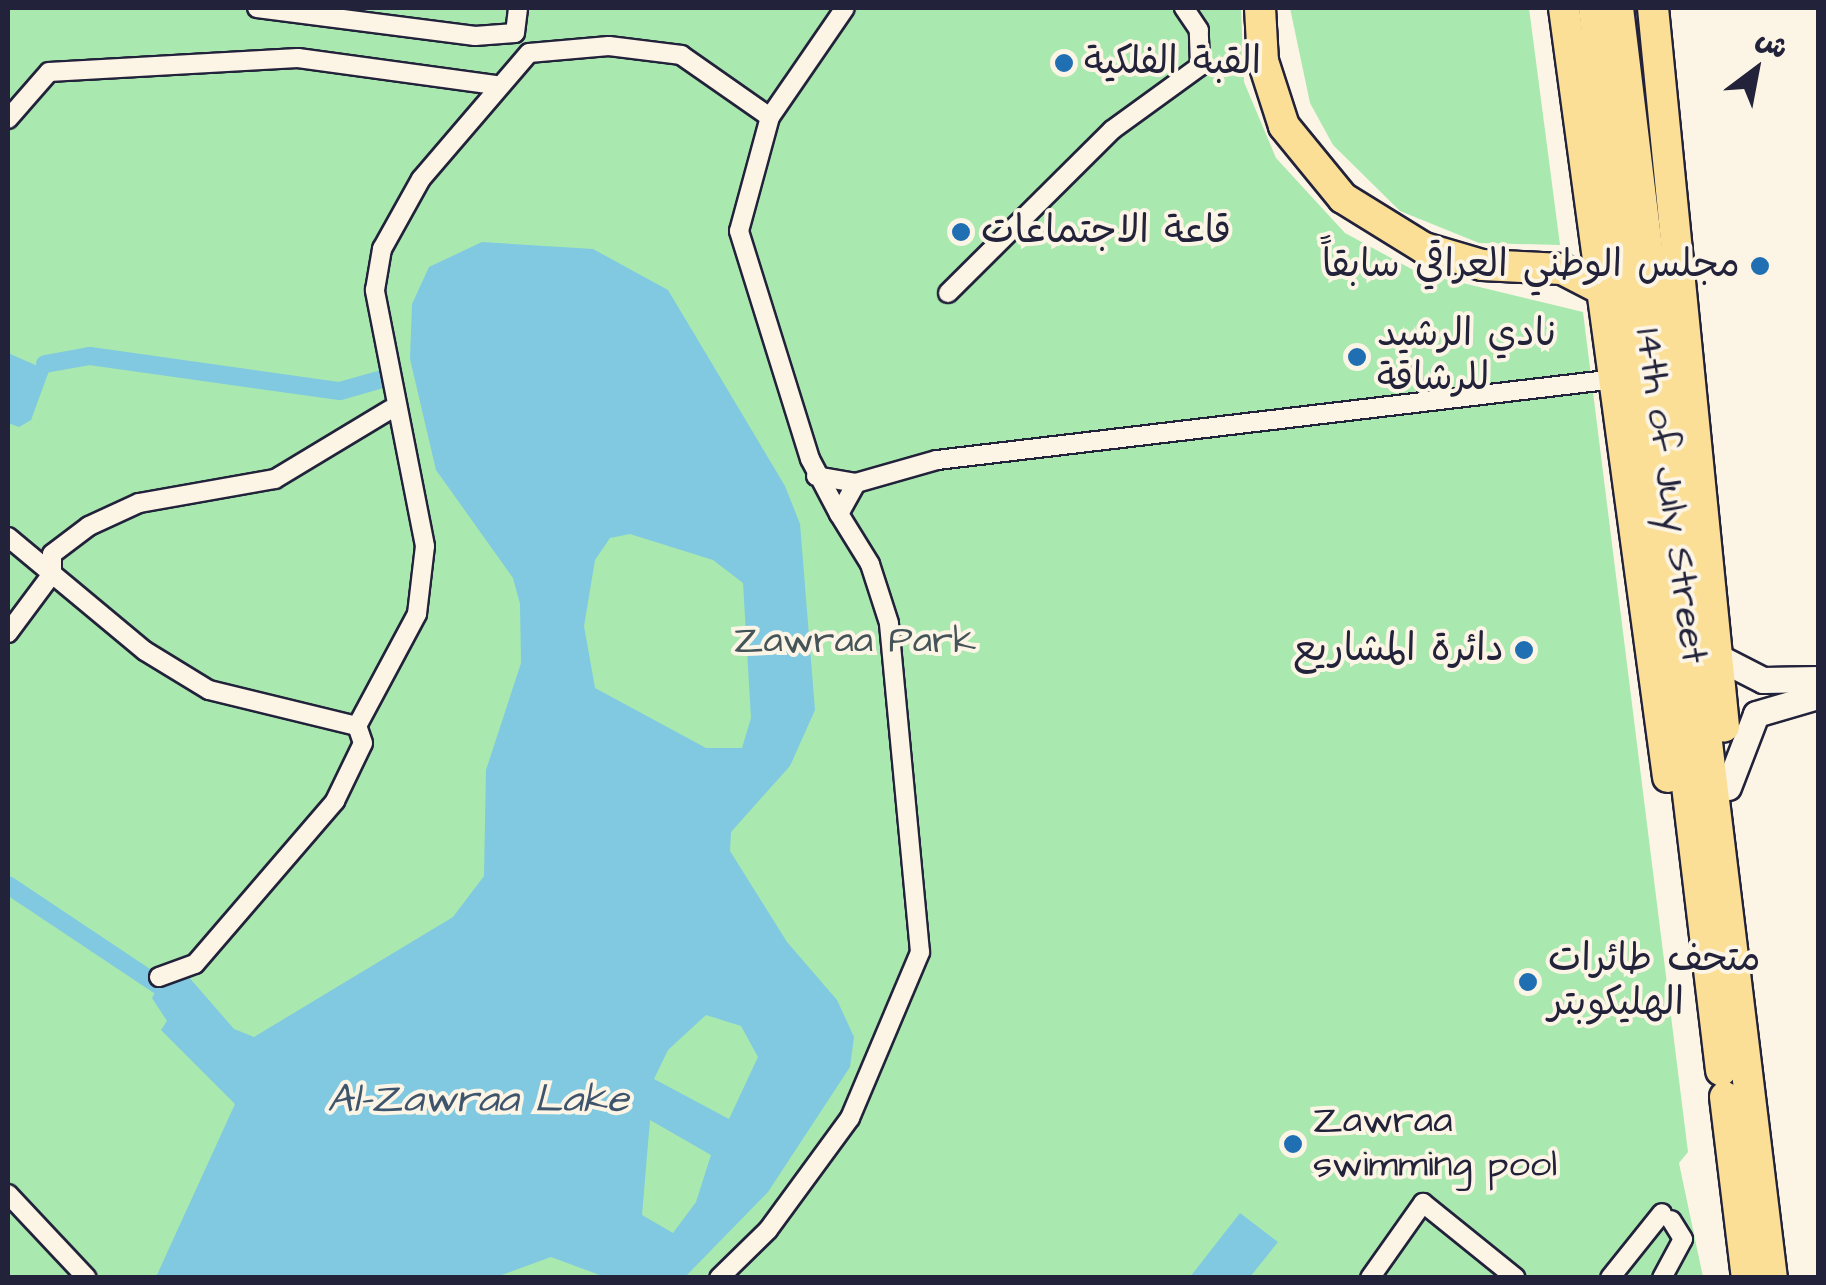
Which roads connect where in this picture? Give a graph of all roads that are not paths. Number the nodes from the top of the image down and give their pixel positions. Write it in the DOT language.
graph roads {
  1 [pos="257,8"];
  2 [pos="518,8"];
  3 [pos="845,8"];
  4 [pos="1184,8"];
  5 [pos="1260,8"];
  6 [pos="1564,8"];
  7 [pos="1594,8"];
  8 [pos="1618,8"];
  9 [pos="1653,8"];
  10 [pos="515,33"];
  11 [pos="529,53"];
  12 [pos="496,85"];
  13 [pos="770,117"];
  14 [pos="8,119"];
  15 [pos="1602,288"];
  16 [pos="948,293"];
  17 [pos="1614,379"];
  18 [pos="391,409"];
  19 [pos="816,476"];
  20 [pos="860,479"];
  21 [pos="840,514"];
  22 [pos="8,537"];
  23 [pos="52,574"];
  24 [pos="1678,596"];
  25 [pos="8,632"];
  26 [pos="1708,652"];
  27 [pos="1818,679"];
  28 [pos="1818,696"];
  29 [pos="357,726"];
  30 [pos="1702,800"];
  31 [pos="159,977"];
  32 [pos="1724,989"];
  33 [pos="8,1194"];
  34 [pos="1758,1268"];
  35 [pos="86,1278"];
  36 [pos="719,1278"];
  37 [pos="1370,1278"];
  38 [pos="1516,1278"];
  39 [pos="1610,1278"];
  40 [pos="1662,1278"];
  1 -- 10 [label="street"];
  2 -- 10 [label="street"];
  3 -- 13 [label="street"];
  4 -- 16 [label="street"];
  5 -- 15 [label="main road"];
  6 -- 15 [label="main road, 14th of July Street"];
  7 -- 24 [label="main road"];
  8 -- 24 [label="main road"];
  9 -- 26 [label="main road, 14th of July Street"];
  10 -- 11 [label="street"];
  11 -- 12 [label="street"];
  11 -- 13 [label="street"];
  12 -- 14 [label="street"];
  12 -- 18 [label="street"];
  13 -- 19 [label="street"];
  15 -- 17 [label="main road, 14th of July Street"];
  17 -- 20 [label="street"];
  17 -- 30 [label="main road, 14th of July Street"];
  18 -- 23 [label="street"];
  18 -- 29 [label="street"];
  19 -- 20 [label="street"];
  19 -- 21 [label="street"];
  20 -- 21 [label="street"];
  21 -- 36 [label="street"];
  22 -- 23 [label="street"];
  23 -- 25 [label="street"];
  23 -- 29 [label="street"];
  24 -- 26 [label="main road, 14th of July Street"];
  24 -- 30 [label="main road, 14th of July Street"];
  26 -- 27 [label="street"];
  26 -- 30 [label="main road, 14th of July Street"];
  28 -- 30 [label="street"];
  29 -- 31 [label="street"];
  30 -- 32 [label="main road, 14th of July Street"];
  30 -- 32 [label="main road, 14th of July Street"];
  32 -- 34 [label="main road, 14th of July Street"];
  32 -- 34 [label="main road, 14th of July Street"];
  33 -- 35 [label="street"];
  37 -- 38 [label="street"];
  39 -- 40 [label="street"];
}
